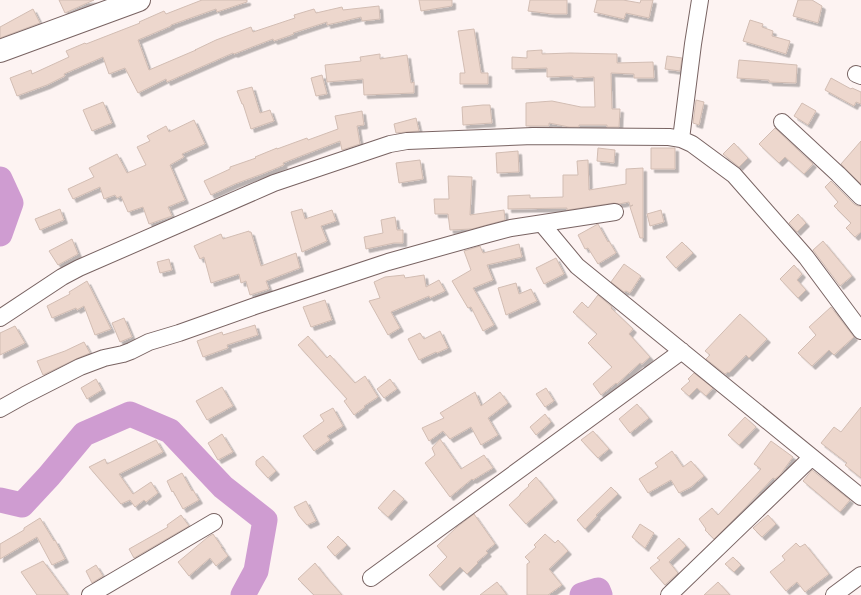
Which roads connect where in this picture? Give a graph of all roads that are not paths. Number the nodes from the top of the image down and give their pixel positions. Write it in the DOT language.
graph roads {
  1 [pos="139,0"];
  2 [pos="700,0"];
  3 [pos="0,51"];
  4 [pos="782,122"];
  5 [pos="681,139"];
  6 [pos="861,197"];
  7 [pos="615,212"];
  8 [pos="542,224"];
  9 [pos="0,318"];
  10 [pos="861,331"];
  11 [pos="682,351"];
  12 [pos="0,409"];
  13 [pos="812,457"];
  14 [pos="861,496"];
  15 [pos="214,522"];
  16 [pos="861,575"];
  17 [pos="371,578"];
  18 [pos="90,595"];
  19 [pos="669,595"];
  20 [pos="834,595"];
  1 -- 3 [label="main road"];
  2 -- 5 [label="street"];
  4 -- 6 [label="street"];
  5 -- 9 [label="street"];
  5 -- 10 [label="street"];
  7 -- 8 [label="street"];
  8 -- 11 [label="street"];
  8 -- 12 [label="street"];
  11 -- 13 [label="street"];
  11 -- 17 [label="street"];
  13 -- 14 [label="street"];
  13 -- 19 [label="street"];
  15 -- 18 [label="street"];
  16 -- 20 [label="street"];
}
